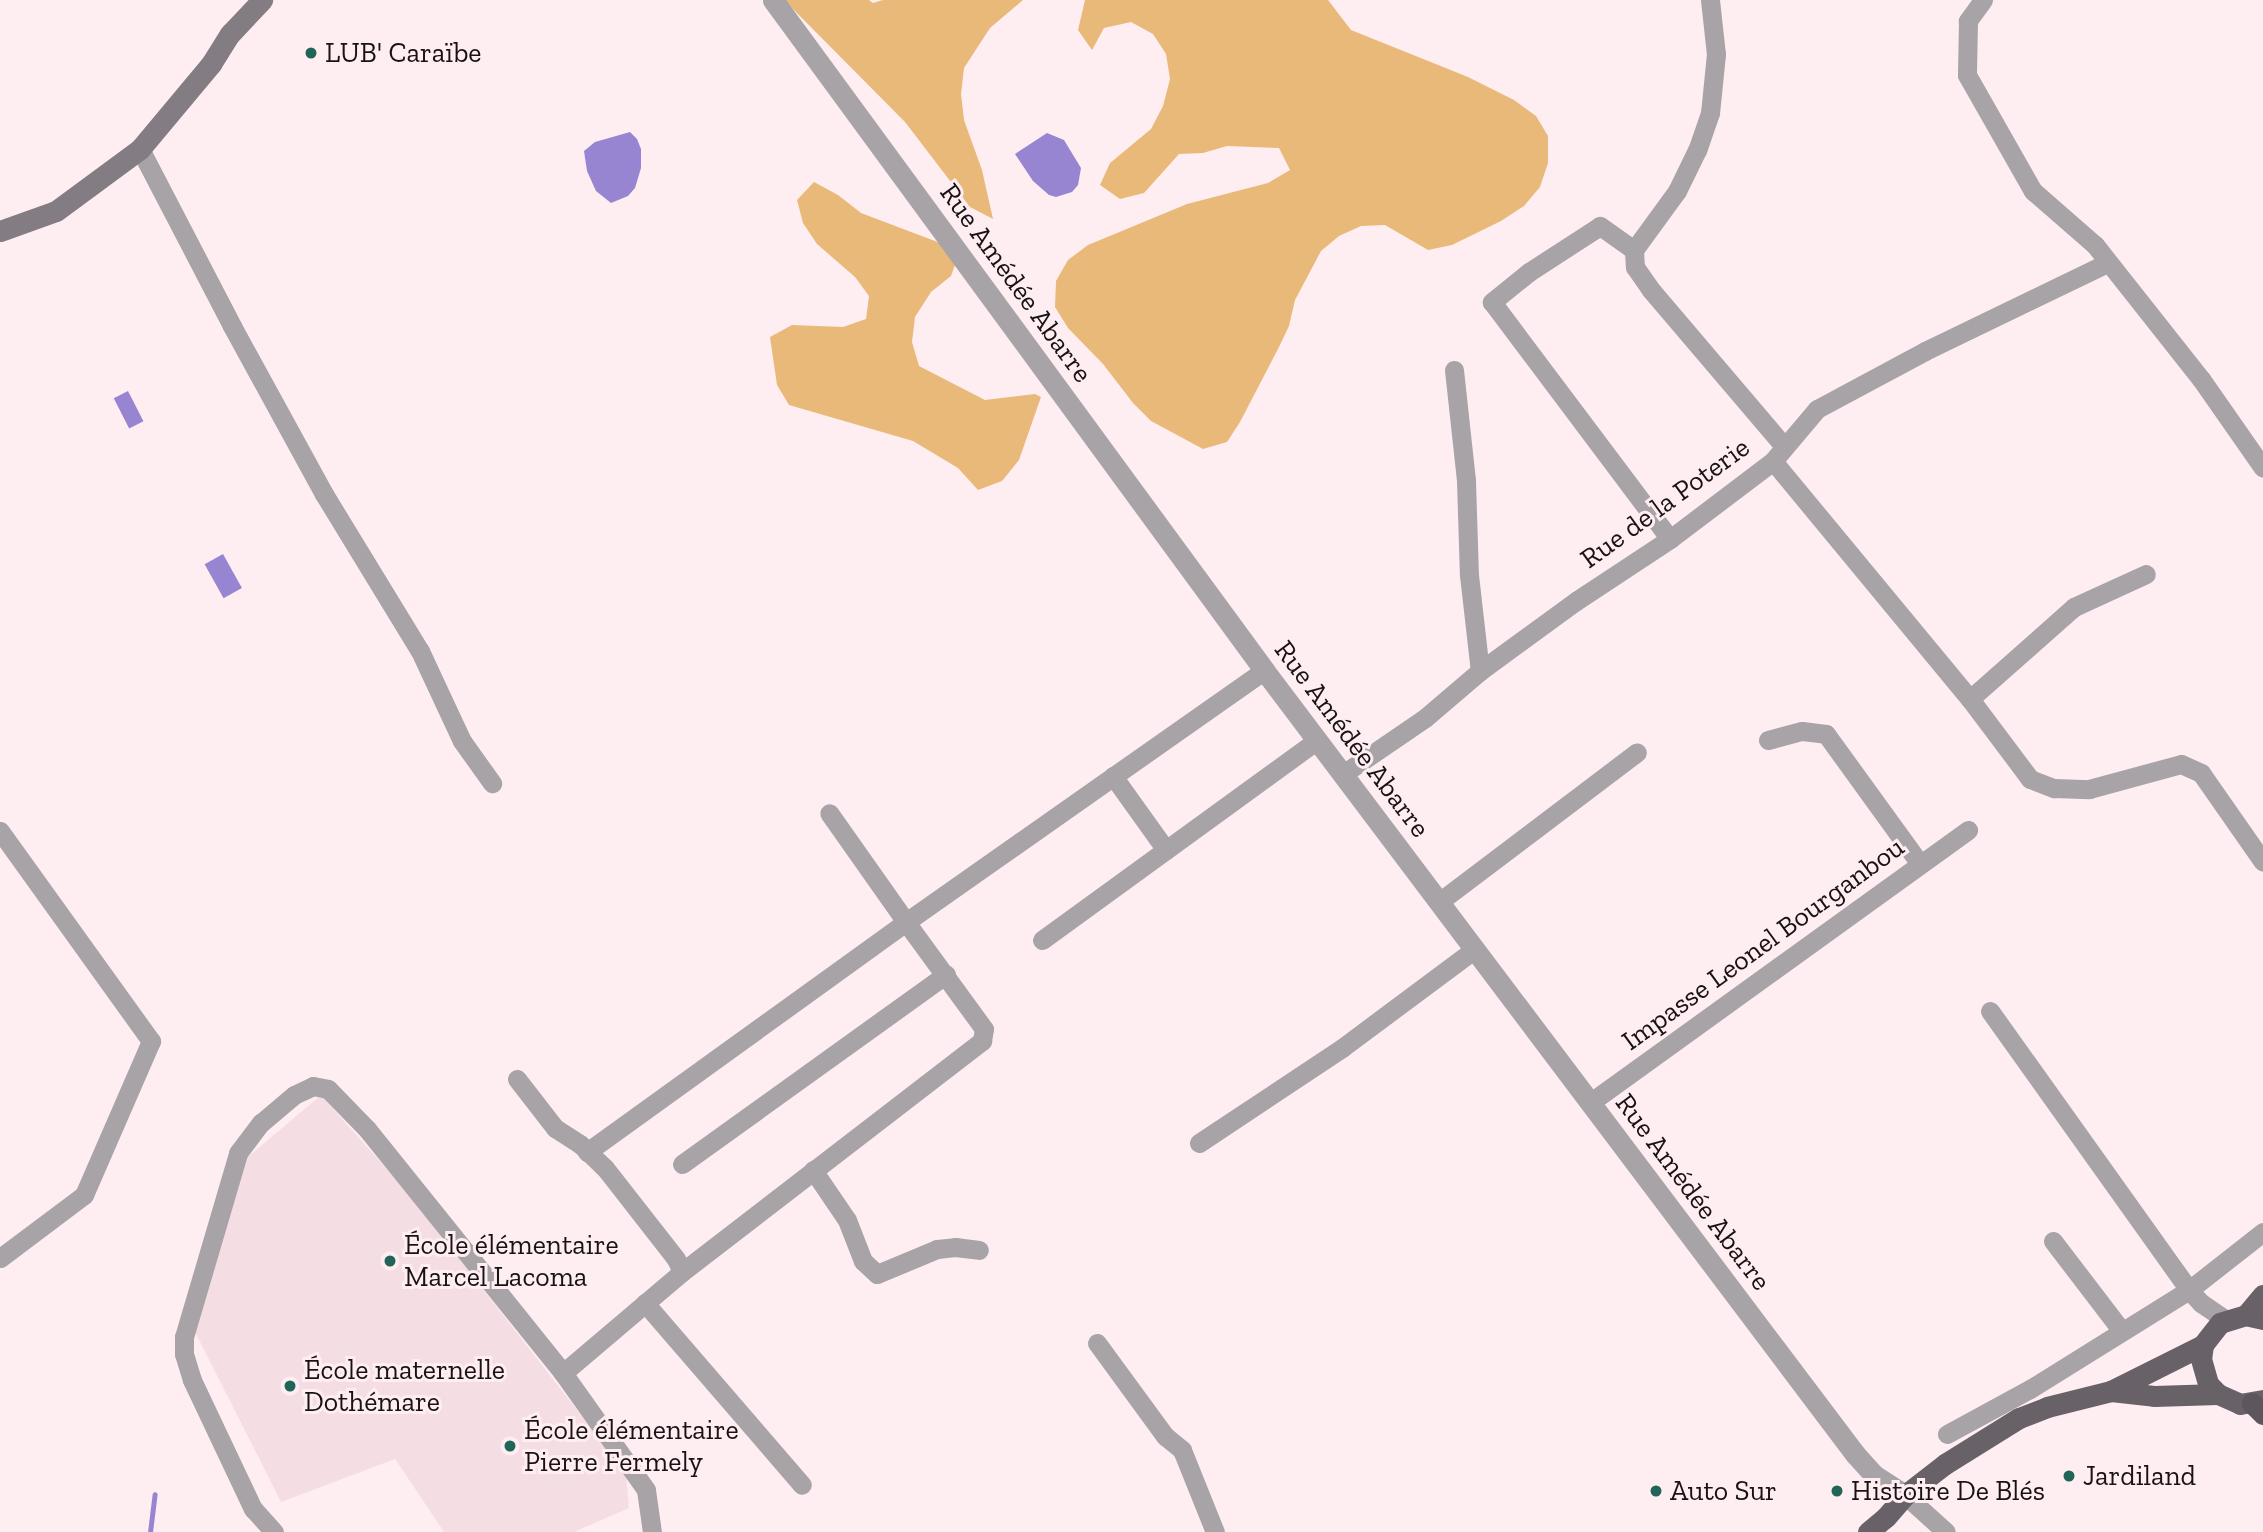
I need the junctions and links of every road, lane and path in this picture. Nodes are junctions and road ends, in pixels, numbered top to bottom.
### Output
1 (262, 0) edge
2 (773, 0) edge
3 (1710, 0) edge
4 (1983, 0) edge
5 (140, 149) junction
6 (0, 231) edge
7 (1634, 250) junction
8 (2107, 263) junction
9 (1454, 370) dead end
10 (1778, 453) junction
11 (2263, 468) edge
12 (1670, 538) junction
13 (2146, 574) dead end
14 (1264, 670) junction
15 (1480, 671) junction
16 (1970, 699) junction
17 (1317, 740) junction
18 (1768, 740) dead end
19 (1637, 752) dead end
20 (1343, 774) junction
21 (1113, 776) junction
22 (492, 783) dead end
23 (830, 813) dead end
24 (1968, 830) dead end
25 (0, 831) edge
26 (1166, 850) junction
27 (2263, 862) edge
28 (1920, 864) junction
29 (1439, 902) junction
30 (906, 922) junction
31 (1042, 940) dead end
32 (1475, 949) junction
33 (946, 974) junction
34 (1990, 1011) dead end
35 (517, 1079) dead end
36 (1591, 1102) junction
37 (1199, 1143) dead end
38 (587, 1152) junction
39 (682, 1164) dead end
40 (813, 1170) junction
41 (2263, 1232) edge
42 (2053, 1241) dead end
43 (979, 1250) dead end
44 (0, 1258) edge
45 (682, 1272) junction
46 (2263, 1294) edge
47 (2195, 1296) junction
48 (645, 1303) junction
49 (2229, 1326) edge
50 (2121, 1330) junction
51 (1097, 1343) dead end
52 (563, 1373) junction
53 (2111, 1391) junction
54 (2218, 1394) junction
55 (2259, 1406) edge
56 (1947, 1434) dead end
57 (802, 1485) dead end
58 (1905, 1495) junction
59 (274, 1532) edge
60 (652, 1532) edge
61 (1215, 1532) edge
62 (1868, 1532) edge
63 (1946, 1532) edge

1 - 5 main road
2 - 14 street, Rue Amédée Abarre
3 - 7 street
4 - 8 street
5 - 6 main road
5 - 22 street
7 - 10 street
7 - 12 street
8 - 10 street, Rue de la Poterie
8 - 11 street
9 - 15 street
10 - 12 street, Rue de la Poterie
10 - 16 street
12 - 15 street, Rue de la Poterie
13 - 16 street
14 - 17 street, Rue Amédée Abarre
14 - 21 street
15 - 20 street, Rue de la Poterie
16 - 27 street
17 - 20 street, Rue Amédée Abarre
17 - 26 street
18 - 28 street
19 - 29 street
20 - 29 street, Rue Amédée Abarre
21 - 26 street
21 - 30 street
23 - 30 street
24 - 28 street, Impasse Leonel Bourganbou
25 - 44 street
26 - 31 street
28 - 36 street, Impasse Leonel Bourganbou
29 - 32 street, Rue Amédée Abarre
30 - 33 street
30 - 38 street
32 - 36 street, Rue Amédée Abarre
32 - 37 street
33 - 39 street
33 - 40 street
34 - 47 street
35 - 38 street
36 - 58 street, Rue Amédée Abarre
38 - 45 street
40 - 43 street
40 - 45 street
41 - 47 street
42 - 50 street
45 - 48 street
46 - 49 main road
47 - 49 street
47 - 50 street
48 - 52 street
48 - 57 street
49 - 53 main road
49 - 54 main road
50 - 56 street
51 - 61 street
52 - 59 street
52 - 60 street
53 - 54 main road
53 - 58 main road
54 - 55 main road
58 - 62 main road
58 - 63 street

